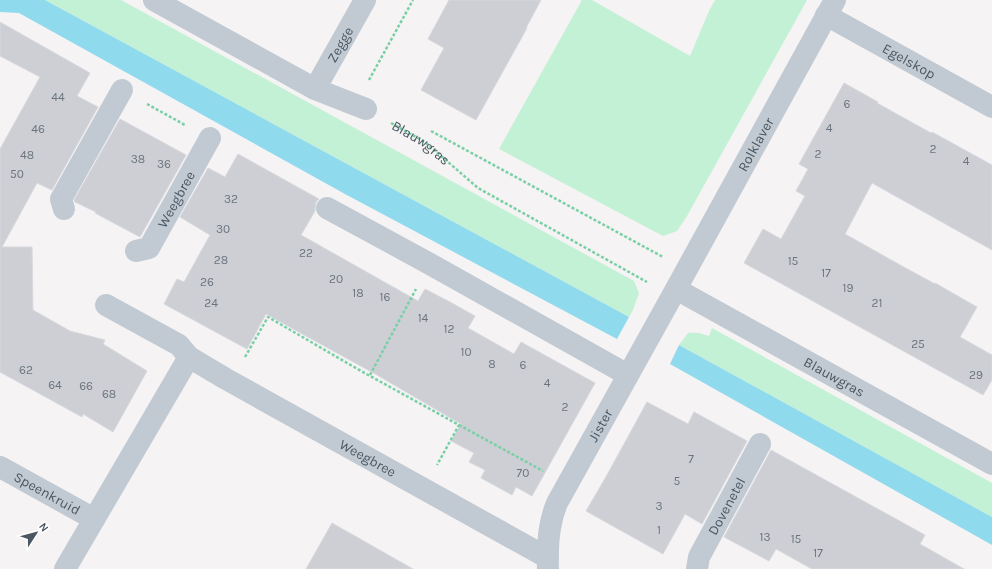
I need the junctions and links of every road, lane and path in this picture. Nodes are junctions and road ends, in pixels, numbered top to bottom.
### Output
1 (154, 0) edge
2 (365, 0) edge
3 (413, 0) edge
4 (830, 7) edge
5 (366, 85) dead end
6 (315, 89) junction
7 (122, 90) joint
8 (992, 107) edge
9 (366, 109) joint
10 (431, 131) dead end
11 (210, 138) joint
12 (326, 208) dead end
13 (64, 210) dead end
14 (136, 251) dead end
15 (664, 258) dead end
16 (430, 264) junction
17 (650, 283) dead end
18 (676, 289) junction
19 (106, 304) dead end
20 (189, 357) junction
21 (242, 362) dead end
22 (370, 375) junction
23 (628, 376) junction
24 (459, 425) junction
25 (760, 444) dead end
26 (992, 464) edge
27 (437, 466) dead end
28 (0, 467) edge
29 (549, 474) dead end
30 (94, 519) junction
31 (548, 563) edge
32 (65, 569) edge
33 (697, 569) edge

1 - 6 street
2 - 6 street, Zegge
3 - 5 path
4 - 8 street, Egelskop
4 - 18 street, Rolklaver
6 - 9 street
7 - 11 path
7 - 13 street
9 - 17 path, Blauwgras
10 - 15 path
11 - 14 street, Weegbree
12 - 16 street
16 - 22 path
16 - 23 street
18 - 23 street, Jister
18 - 26 street, Blauwgras
19 - 20 street, Weegbree
20 - 30 street
20 - 31 street, Weegbree
21 - 22 path
22 - 24 path
23 - 31 street, Jister
24 - 27 path
24 - 29 path
25 - 33 street, Dovenetel
28 - 30 street, Speenkruid
30 - 32 street

